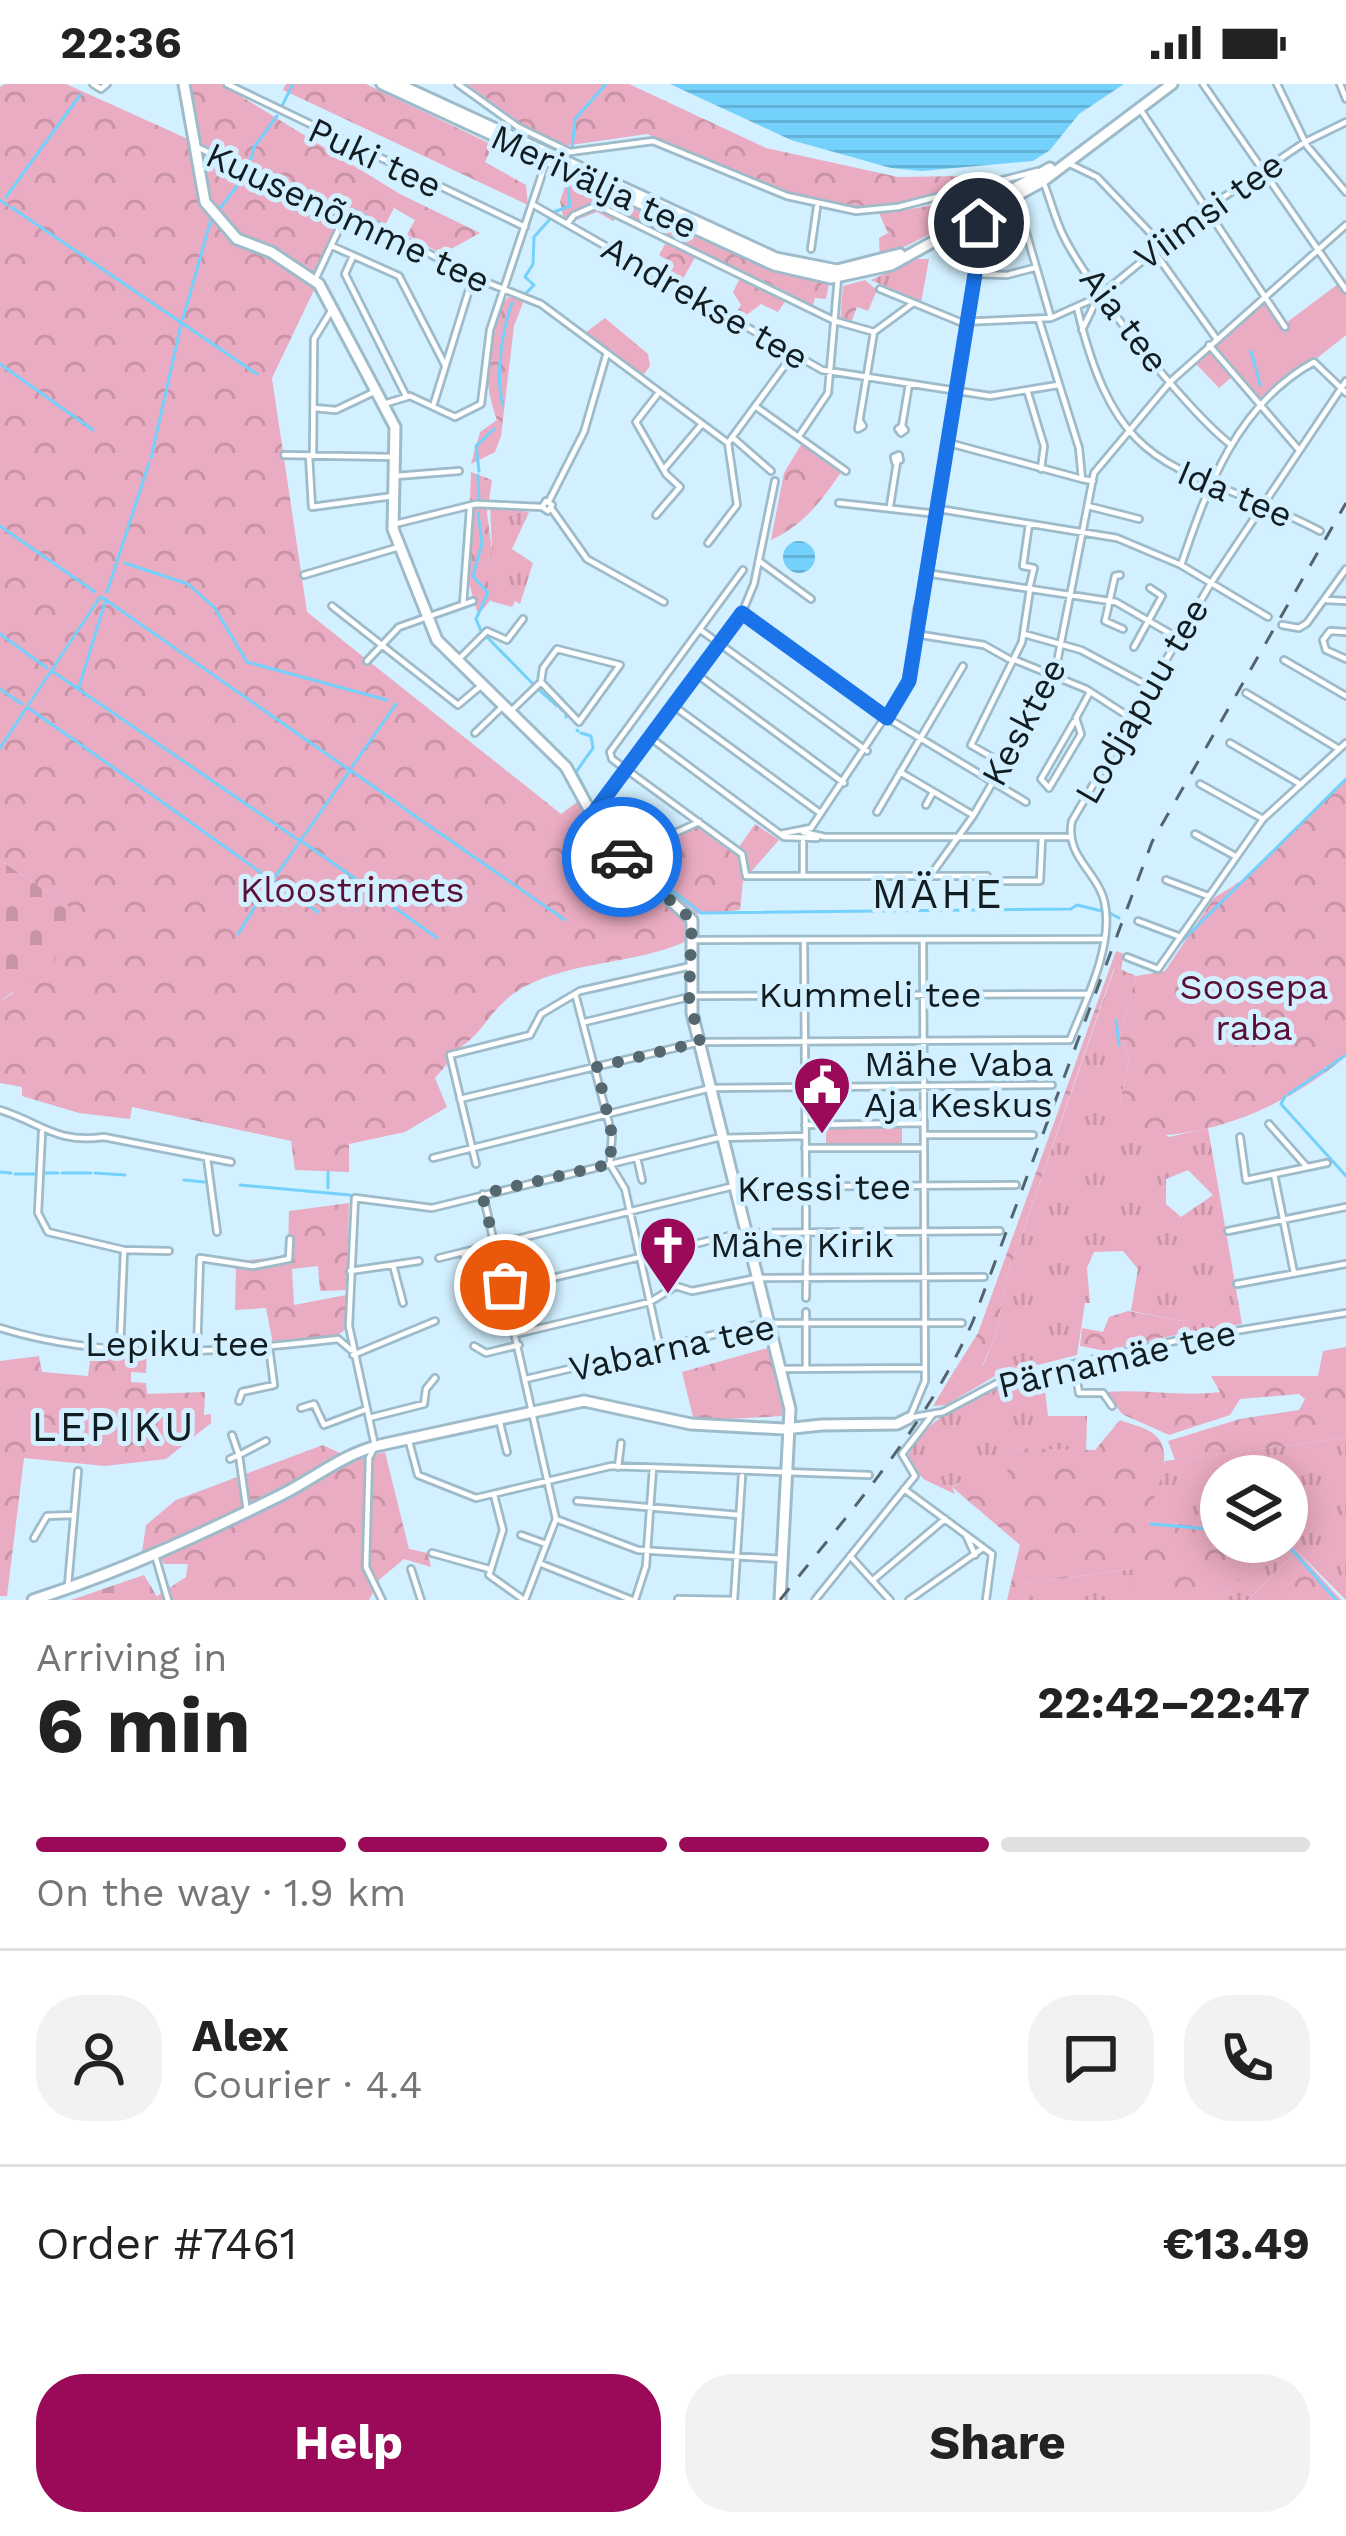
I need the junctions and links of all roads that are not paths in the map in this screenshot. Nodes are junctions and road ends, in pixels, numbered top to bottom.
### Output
1 (93, 84) edge
2 (184, 84) edge
3 (227, 84) edge
4 (382, 84) edge
5 (398, 84) edge
6 (458, 84) edge
7 (1169, 84) edge
8 (1203, 84) edge
9 (1277, 84) edge
10 (1340, 84) edge
11 (104, 86) edge
12 (1346, 99) edge
13 (1139, 107) junction
14 (508, 121) junction
15 (1346, 122) edge
16 (518, 127) junction
17 (502, 136) junction
18 (1305, 142) junction
19 (192, 145) junction
20 (548, 157) junction
21 (1067, 160) junction
22 (1260, 171) junction
23 (1042, 181) junction
24 (977, 190) junction
25 (1017, 190) junction
26 (1346, 192) edge
27 (532, 204) junction
28 (818, 205) junction
29 (1206, 209) junction
30 (978, 213) junction
31 (345, 216) junction
32 (567, 224) junction
33 (1346, 225) edge
34 (962, 226) junction
35 (525, 227) junction
36 (979, 230) junction
37 (1160, 243) junction
38 (332, 246) junction
39 (811, 249) dead end
40 (1152, 249) junction
41 (1317, 251) junction
42 (353, 256) junction
43 (1036, 268) junction
44 (838, 274) junction
45 (975, 274) junction
46 (473, 277) junction
47 (315, 280) junction
48 (880, 290) dead end
49 (1346, 290) edge
50 (504, 292) junction
51 (1100, 295) junction
52 (1266, 299) junction
53 (914, 303) junction
54 (1077, 307) junction
55 (334, 310) junction
56 (1052, 318) junction
57 (1039, 320) junction
58 (835, 321) junction
59 (968, 323) junction
60 (1286, 327) dead end
61 (1082, 330) junction
62 (874, 332) junction
63 (1216, 338) junction
64 (1209, 345) junction
65 (794, 353) junction
66 (607, 356) junction
67 (446, 365) junction
68 (831, 371) junction
69 (868, 377) junction
70 (1346, 381) edge
71 (1171, 382) junction
72 (909, 383) junction
73 (1058, 385) junction
74 (376, 391) junction
75 (1343, 391) edge
76 (957, 392) junction
77 (1028, 393) junction
78 (657, 394) junction
79 (406, 396) junction
80 (433, 404) junction
81 (384, 405) junction
82 (755, 406) junction
83 (1259, 406) junction
84 (314, 408) junction
85 (860, 421) dead end
86 (702, 424) junction
87 (902, 426) dead end
88 (1128, 430) junction
89 (799, 436) junction
90 (730, 440) junction
91 (949, 442) junction
92 (1230, 444) junction
93 (1299, 450) junction
94 (284, 455) dead end
95 (311, 456) junction
96 (398, 457) junction
97 (897, 462) dead end
98 (1041, 469) junction
99 (664, 470) junction
100 (459, 471) dead end
101 (771, 471) dead end
102 (846, 471) dead end
103 (1094, 472) junction
104 (1083, 475) junction
105 (396, 476) junction
106 (775, 481) dead end
107 (1093, 481) junction
108 (1209, 485) junction
109 (393, 496) junction
110 (838, 503) dead end
111 (1262, 505) junction
112 (470, 506) junction
113 (547, 506) junction
114 (890, 506) junction
115 (1088, 506) junction
116 (939, 512) junction
117 (656, 515) dead end
118 (1139, 519) dead end
119 (392, 524) junction
120 (1029, 524) junction
121 (1320, 531) dead end
122 (1082, 532) junction
123 (708, 543) dead end
124 (399, 547) junction
125 (759, 561) junction
126 (1181, 565) junction
127 (1346, 569) edge
128 (743, 570) dead end
129 (929, 574) junction
130 (304, 575) dead end
131 (1120, 575) dead end
132 (1210, 583) junction
133 (1150, 588) dead end
134 (1030, 589) junction
135 (1073, 596) junction
136 (811, 599) dead end
137 (1326, 600) junction
138 (472, 601) dead end
139 (1109, 601) junction
140 (1346, 601) edge
141 (664, 602) dead end
142 (463, 604) junction
143 (332, 606) dead end
144 (742, 613) junction
145 (428, 616) junction
146 (1268, 617) dead end
147 (523, 619) dead end
148 (1150, 621) junction
149 (1282, 625) dead end
150 (700, 629) junction
151 (1123, 629) dead end
152 (1346, 632) edge
153 (915, 634) junction
154 (1024, 634) junction
155 (1178, 638) junction
156 (380, 644) junction
157 (720, 644) junction
158 (1064, 644) junction
159 (1134, 647) dead end
160 (1012, 659) junction
161 (1346, 659) edge
162 (1284, 660) dead end
163 (368, 661) dead end
164 (456, 663) junction
165 (963, 666) dead end
166 (697, 675) junction
167 (1054, 676) junction
168 (541, 682) junction
169 (483, 684) junction
170 (1150, 687) junction
171 (1090, 692) junction
172 (1246, 693) dead end
173 (1346, 696) edge
174 (508, 707) junction
175 (675, 707) junction
176 (887, 718) junction
177 (1076, 718) junction
178 (1131, 718) junction
179 (475, 733) dead end
180 (652, 739) junction
181 (920, 739) junction
182 (1230, 743) dead end
183 (1346, 743) edge
184 (1339, 749) junction
185 (867, 751) junction
186 (1004, 765) junction
187 (628, 770) junction
188 (900, 772) junction
189 (993, 782) junction
190 (844, 783) junction
191 (1200, 784) dead end
192 (1300, 784) junction
193 (933, 792) junction
194 (605, 799) joint
195 (1026, 802) dead end
196 (926, 805) dead end
197 (588, 809) junction
198 (877, 812) dead end
199 (821, 814) junction
200 (973, 816) junction
201 (1263, 819) junction
202 (699, 823) junction
203 (635, 825) dead end
204 (1195, 834) dead end
205 (806, 835) junction
206 (957, 837) junction
207 (1042, 837) junction
208 (1070, 837) junction
209 (1235, 856) junction
210 (803, 876) junction
211 (930, 876) junction
212 (987, 876) dead end
213 (1166, 880) dead end
214 (1004, 881) dead end
215 (1208, 896) junction
216 (1138, 920) dead end
217 (1180, 937) junction
218 (1102, 939) junction
219 (692, 940) junction
220 (804, 940) junction
221 (923, 940) junction
222 (1127, 957) dead end
223 (691, 966) junction
224 (1086, 994) junction
225 (805, 995) junction
226 (924, 995) junction
227 (576, 997) junction
228 (689, 997) junction
229 (585, 1022) junction
230 (924, 1040) junction
231 (805, 1041) junction
232 (700, 1042) junction
233 (597, 1067) junction
234 (1052, 1085) dead end
235 (924, 1086) junction
236 (805, 1087) junction
237 (711, 1088) junction
238 (460, 1099) junction
239 (0, 1110) edge
240 (607, 1113) junction
241 (924, 1123) junction
242 (1269, 1124) dead end
243 (805, 1125) junction
244 (42, 1132) junction
245 (925, 1135) junction
246 (1033, 1135) dead end
247 (805, 1136) junction
248 (723, 1137) junction
249 (1240, 1137) dead end
250 (471, 1145) junction
251 (806, 1148) junction
252 (924, 1148) junction
253 (207, 1158) junction
254 (433, 1158) dead end
255 (637, 1158) junction
256 (231, 1162) dead end
257 (1328, 1163) dead end
258 (476, 1164) dead end
259 (610, 1164) junction
260 (1307, 1167) junction
261 (1274, 1174) junction
262 (642, 1180) dead end
263 (735, 1186) junction
264 (925, 1186) junction
265 (1016, 1186) dead end
266 (806, 1187) junction
267 (482, 1194) junction
268 (806, 1207) dead end
269 (1346, 1207) edge
270 (631, 1211) junction
271 (1283, 1220) junction
272 (925, 1231) junction
273 (1228, 1231) dead end
274 (217, 1232) dead end
275 (746, 1232) junction
276 (1000, 1232) dead end
277 (807, 1233) junction
278 (290, 1239) dead end
279 (494, 1244) junction
280 (124, 1250) junction
281 (169, 1251) dead end
282 (464, 1252) junction
283 (642, 1256) junction
284 (439, 1258) dead end
285 (419, 1261) dead end
286 (393, 1264) junction
287 (1346, 1264) edge
288 (350, 1271) junction
289 (1294, 1274) junction
290 (807, 1277) junction
291 (925, 1277) junction
292 (984, 1277) dead end
293 (470, 1278) dead end
294 (757, 1278) junction
295 (1237, 1284) dead end
296 (506, 1288) junction
297 (806, 1298) dead end
298 (650, 1301) junction
299 (404, 1303) dead end
300 (806, 1312) dead end
301 (1346, 1313) edge
302 (435, 1322) dead end
303 (768, 1323) junction
304 (806, 1323) junction
305 (925, 1323) junction
306 (962, 1323) dead end
307 (349, 1326) junction
308 (0, 1328) edge
309 (516, 1334) junction
310 (338, 1339) junction
311 (519, 1345) junction
312 (269, 1346) junction
313 (474, 1346) dead end
314 (120, 1348) junction
315 (660, 1348) junction
316 (197, 1352) junction
317 (352, 1353) junction
318 (1074, 1364) junction
319 (806, 1368) junction
320 (926, 1368) junction
321 (779, 1370) junction
322 (435, 1378) dead end
323 (526, 1379) junction
324 (239, 1401) dead end
325 (1112, 1406) dead end
326 (301, 1408) dead end
327 (367, 1409) junction
328 (533, 1412) junction
329 (933, 1414) junction
330 (369, 1418) junction
331 (909, 1418) junction
332 (499, 1419) junction
333 (787, 1426) junction
334 (232, 1435) dead end
335 (408, 1438) junction
336 (266, 1441) dead end
337 (621, 1443) dead end
338 (369, 1450) junction
339 (507, 1452) dead end
340 (239, 1455) junction
341 (230, 1459) dead end
342 (618, 1466) junction
343 (653, 1468) junction
344 (78, 1472) dead end
345 (742, 1474) junction
346 (869, 1475) dead end
347 (788, 1476) junction
348 (548, 1482) junction
349 (904, 1489) junction
350 (494, 1495) junction
351 (577, 1502) dead end
352 (650, 1508) junction
353 (247, 1512) junction
354 (74, 1515) junction
355 (740, 1515) junction
356 (556, 1519) junction
357 (945, 1519) junction
358 (520, 1534) dead end
359 (966, 1534) junction
360 (34, 1538) dead end
361 (545, 1544) junction
362 (984, 1547) junction
363 (647, 1551) junction
364 (432, 1553) dead end
365 (154, 1555) junction
366 (975, 1555) junction
367 (736, 1556) junction
368 (850, 1556) junction
369 (783, 1559) junction
370 (539, 1564) junction
371 (489, 1568) junction
372 (411, 1569) dead end
373 (873, 1580) junction
374 (68, 1589) junction
375 (886, 1592) junction
376 (678, 1599) edge
377 (33, 1600) edge
378 (168, 1600) edge
379 (382, 1600) edge
380 (421, 1600) edge
381 (525, 1600) edge
382 (634, 1600) edge
383 (734, 1600) edge
384 (780, 1600) edge
385 (815, 1600) edge
386 (878, 1600) edge
387 (890, 1600) edge
388 (909, 1600) edge
389 (986, 1600) edge

1 - 11 street
2 - 19 main road
3 - 35 street, Puki tee
4 - 17 main road, Merivälja tee
5 - 17 main road, Merivälja tee
6 - 14 street
7 - 13 main road
8 - 22 street
9 - 18 street
10 - 12 street
13 - 21 main road
13 - 29 street
14 - 16 street
14 - 17 street
15 - 18 street, Viimsi tee
16 - 17 street
16 - 28 street
17 - 20 main road, Merivälja tee
18 - 22 street, Viimsi tee
18 - 26 street
19 - 31 street, Kuusenõmme tee
19 - 47 main road
20 - 27 street
20 - 44 main road, Merivälja tee
21 - 23 main road, Merivälja tee
21 - 25 main road, Merivälja tee
21 - 37 street
22 - 29 street, Viimsi tee
22 - 41 street
23 - 25 main road, Merivälja tee
23 - 51 street, Aia tee
24 - 25 street
24 - 28 street
24 - 30 street
25 - 30 main road, Merivälja tee
25 - 43 street
27 - 32 street, Andrekse tee
27 - 35 street
28 - 39 street
29 - 37 street, Viimsi tee
29 - 52 street
30 - 34 main road, Merivälja tee
30 - 36 street
30 - 44 main road, Merivälja tee
31 - 38 street
31 - 46 street, Kuusenõmme tee
32 - 58 street
32 - 65 street, Andrekse tee
33 - 41 street
34 - 36 main road
34 - 44 main road, Merivälja tee
35 - 50 street
36 - 45 street
37 - 40 street, Viimsi tee
38 - 42 street
38 - 47 street
40 - 51 street, Viimsi tee
40 - 63 street
41 - 49 street
41 - 52 street
42 - 67 street
42 - 79 street
43 - 45 street
43 - 56 street
44 - 58 street
45 - 59 street
46 - 50 street, Kuusenõmme tee
46 - 67 street
47 - 55 main road
48 - 53 street
50 - 66 street, Kuusenõmme tee
50 - 80 street
51 - 54 street, Viimsi tee
51 - 61 street
51 - 71 street, Aia tee
52 - 60 street
52 - 63 street
53 - 59 street
53 - 62 street
54 - 56 street, Viimsi tee
54 - 61 street, Ida tee
55 - 74 main road
55 - 84 street
56 - 57 street, Viimsi tee
57 - 59 street, Viimsi tee
57 - 73 street
58 - 62 street
58 - 68 street
59 - 76 street
61 - 88 street, Ida tee
62 - 69 street
63 - 64 street
64 - 71 street
64 - 83 street
65 - 68 street, Andrekse tee
65 - 82 street
66 - 78 street, Kuusenõmme tee
66 - 113 street
67 - 80 street
68 - 69 street, Andrekse tee
68 - 89 street
69 - 72 street, Andrekse tee
69 - 85 street
70 - 75 street, Lodjapuu tee
71 - 88 street
71 - 92 street, Aia tee
72 - 76 street, Andrekse tee
72 - 87 street
73 - 77 street, Andrekse tee
73 - 104 street
74 - 81 main road
74 - 84 street
75 - 83 street
75 - 93 street, Lodjapuu tee
76 - 77 street, Andrekse tee
76 - 91 street
77 - 98 street
78 - 86 street, Kuusenõmme tee
78 - 99 street
79 - 80 street
79 - 81 street
81 - 96 main road
82 - 89 street
82 - 90 street
83 - 92 street
83 - 93 street
84 - 95 street
86 - 90 street, Kuusenõmme tee
86 - 99 street
88 - 103 street
88 - 108 street, Ida tee
89 - 102 street
90 - 101 street, Kuusenõmme tee
90 - 123 street
91 - 98 street
91 - 116 street
92 - 108 street
93 - 111 street, Lodjapuu tee
94 - 95 street
95 - 96 street
95 - 109 street
96 - 105 main road
97 - 114 street
98 - 104 street
99 - 117 street
100 - 105 street
103 - 104 street
103 - 107 street, Kesktee
104 - 107 street
105 - 109 main road
106 - 125 street
107 - 115 street, Kesktee
108 - 111 street, Ida tee
108 - 126 street
109 - 119 main road
110 - 114 street
111 - 121 street, Ida tee
111 - 132 street, Lodjapuu tee
112 - 113 street
112 - 119 street
112 - 142 street
113 - 141 street
114 - 116 street
115 - 118 street
115 - 122 street, Kesktee
116 - 120 street
116 - 129 street
119 - 124 main road
120 - 122 street
120 - 134 street
122 - 126 street
122 - 135 street, Kesktee
124 - 130 street
124 - 145 main road
125 - 136 street
125 - 144 street
126 - 132 street
127 - 137 street
128 - 150 street
129 - 134 street
129 - 153 street
131 - 139 street
132 - 146 street
132 - 155 street, Lodjapuu tee
133 - 148 street
134 - 135 street
134 - 154 street
135 - 139 street
135 - 158 street, Kesktee
137 - 140 street
137 - 149 street
138 - 142 street
139 - 148 street
139 - 151 street
142 - 145 street
143 - 156 street
144 - 157 street
144 - 176 street
145 - 156 street
145 - 164 main road
147 - 164 street
148 - 155 street
148 - 159 street
150 - 157 street
150 - 187 street
152 - 161 street
153 - 160 street
153 - 176 street
154 - 158 street
154 - 160 street
155 - 170 street, Lodjapuu tee
156 - 163 street
156 - 169 street
157 - 166 street
157 - 185 street
158 - 167 street, Kesktee
158 - 170 street
160 - 167 street
160 - 186 street
162 - 173 street
164 - 169 main road
165 - 181 street
166 - 175 street
166 - 190 street
167 - 171 street
167 - 186 street, Kesktee
168 - 168 street
168 - 174 street
169 - 174 main road
170 - 178 street, Lodjapuu tee
171 - 177 street
171 - 178 street
172 - 184 street
174 - 179 street
174 - 197 main road
175 - 180 street
175 - 199 street
176 - 181 street
176 - 185 street
177 - 177 street
178 - 208 street, Lodjapuu tee
180 - 187 street
180 - 205 street
181 - 188 street
181 - 189 street
182 - 192 street
183 - 184 street
184 - 192 street
185 - 190 street
186 - 189 street, Kesktee
187 - 194 street
187 - 202 street
188 - 193 street
188 - 198 street
189 - 195 street
189 - 200 street, Kesktee
190 - 199 street
191 - 201 street
192 - 201 street
193 - 196 street
193 - 200 street
194 - 197 main road
197 - 219 main road
199 - 205 street
200 - 206 street, Kesktee
201 - 209 street
202 - 203 street
202 - 210 street
204 - 209 street
205 - 206 street
205 - 210 street
206 - 207 street
206 - 211 street, Kesktee
207 - 208 street
207 - 214 street
208 - 218 street, Lodjapuu tee
209 - 215 street
210 - 211 street
211 - 212 street
213 - 215 street
215 - 217 street
216 - 217 street
217 - 222 street
218 - 221 street
218 - 224 street, Lodjapuu tee
219 - 220 street
219 - 223 main road
220 - 221 street
220 - 225 street
221 - 226 street
223 - 227 street
223 - 228 main road
224 - 226 street, Kummeli tee
224 - 230 street, Lodjapuu tee
225 - 226 street, Kummeli tee
225 - 228 street, Kummeli tee
225 - 231 street
226 - 230 street
227 - 229 street
227 - 238 street
228 - 229 street, Kummeli tee
228 - 232 main road
229 - 233 street
230 - 231 street
230 - 235 street
231 - 232 street
231 - 236 street
232 - 233 street
232 - 237 main road
233 - 238 street
233 - 240 street
234 - 235 street
235 - 236 street
235 - 241 street
236 - 237 street
236 - 243 street
237 - 240 street
237 - 248 main road
238 - 250 street
239 - 244 street
240 - 250 street
240 - 259 street
241 - 243 street
241 - 245 street
242 - 260 street
243 - 247 street
244 - 253 street
244 - 280 street
245 - 246 street
245 - 252 street
247 - 248 street
247 - 251 street
248 - 255 street
248 - 263 main road
249 - 261 street
250 - 254 street
250 - 258 street
251 - 252 street
251 - 266 street
252 - 264 street
253 - 256 street
253 - 274 street
255 - 259 street
255 - 262 street
257 - 260 street
259 - 267 street
259 - 270 street
260 - 261 street
261 - 271 street
263 - 266 street, Kressi tee
263 - 270 street, Kressi tee
263 - 275 main road
264 - 265 street, Kressi tee
264 - 266 street, Kressi tee
264 - 272 street
267 - 279 street
267 - 288 street
268 - 277 street
269 - 271 street
270 - 279 street, Kressi tee
270 - 283 street
271 - 273 street
271 - 289 street
272 - 276 street
272 - 277 street
272 - 291 street
275 - 277 street
275 - 283 street
275 - 294 main road
277 - 290 street
278 - 316 street
279 - 282 street, Kressi tee
279 - 296 street
280 - 281 street
280 - 314 street
282 - 284 street, Kressi tee
282 - 293 street
283 - 296 street
283 - 298 street
285 - 286 street
286 - 288 street
286 - 299 street
287 - 289 street
288 - 307 street
289 - 295 street
290 - 291 street
290 - 294 street
290 - 297 street
291 - 292 street
291 - 305 street
294 - 298 street
294 - 303 main road
296 - 309 street
298 - 309 street
298 - 315 street
300 - 304 street
301 - 318 street, Pärnamäe tee
302 - 317 street
303 - 304 street, Vabarna tee
303 - 315 street, Vabarna tee
303 - 321 main road
304 - 305 street, Vabarna tee
304 - 319 street
305 - 306 street, Vabarna tee
305 - 320 street
307 - 310 street
307 - 317 street
308 - 314 street, Lepiku tee
309 - 311 street
310 - 312 street, Lepiku tee
310 - 317 street
311 - 313 street
311 - 323 street
312 - 316 street, Lepiku tee
312 - 324 street
314 - 316 street, Lepiku tee
315 - 323 street, Vabarna tee
317 - 327 street
318 - 325 street
318 - 329 street, Pärnamäe tee
319 - 320 street
319 - 321 street
320 - 331 street
321 - 333 main road
322 - 330 street
323 - 328 street
326 - 327 street
327 - 330 street
328 - 332 main road, Pärnamäe tee
328 - 333 main road, Pärnamäe tee
328 - 348 street
329 - 331 street, Pärnamäe tee
329 - 349 street
330 - 338 street
331 - 333 main road, Pärnamäe tee
332 - 335 main road, Pärnamäe tee
332 - 339 street
333 - 347 main road
334 - 340 street
335 - 338 main road, Pärnamäe tee
335 - 350 street
336 - 340 street
337 - 342 street
338 - 353 main road, Pärnamäe tee
338 - 379 street
340 - 341 street
340 - 353 street
342 - 343 street
342 - 348 street
343 - 345 street
343 - 352 street
344 - 354 street
345 - 347 street
345 - 355 street
346 - 347 street
347 - 369 main road
348 - 350 street
348 - 356 street
349 - 357 street
349 - 368 street
350 - 371 street
351 - 352 street
352 - 355 street
352 - 363 street
353 - 365 main road, Pärnamäe tee
354 - 360 street
354 - 374 street
355 - 367 street
356 - 361 street
356 - 363 street
357 - 359 street
357 - 373 street
358 - 361 street
359 - 362 street
359 - 366 street
361 - 370 street
362 - 366 street
362 - 389 street
363 - 367 street
363 - 382 street
364 - 371 street
365 - 374 main road, Pärnamäe tee
365 - 378 street
366 - 388 street
367 - 369 street
367 - 383 street
368 - 373 street
368 - 385 street
369 - 384 main road
370 - 381 street
370 - 382 street
371 - 381 street
372 - 380 street
373 - 375 street
374 - 377 main road, Pärnamäe tee
375 - 386 street
375 - 387 street
376 - 383 street

